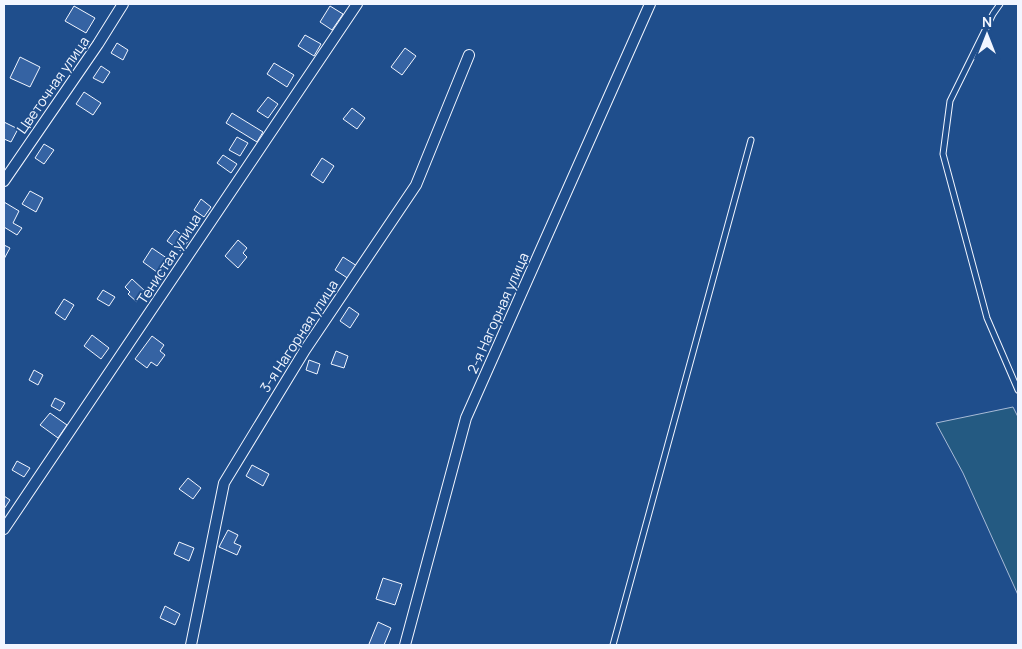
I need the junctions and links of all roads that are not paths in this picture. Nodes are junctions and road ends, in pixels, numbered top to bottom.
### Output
1 (123, 4) edge
2 (357, 4) edge
3 (650, 4) edge
4 (1000, 4) edge
5 (469, 55) dead end
6 (750, 140) dead end
7 (4, 182) edge
8 (1018, 390) edge
9 (4, 529) edge
10 (191, 645) edge
11 (405, 645) edge
12 (613, 645) edge

1 - 7 street, Цветочная улица
2 - 9 street, Тенистая улица
3 - 11 street, 2-я Нагорная улица
4 - 8 lane
5 - 10 street, 3-я Нагорная улица
6 - 12 lane

